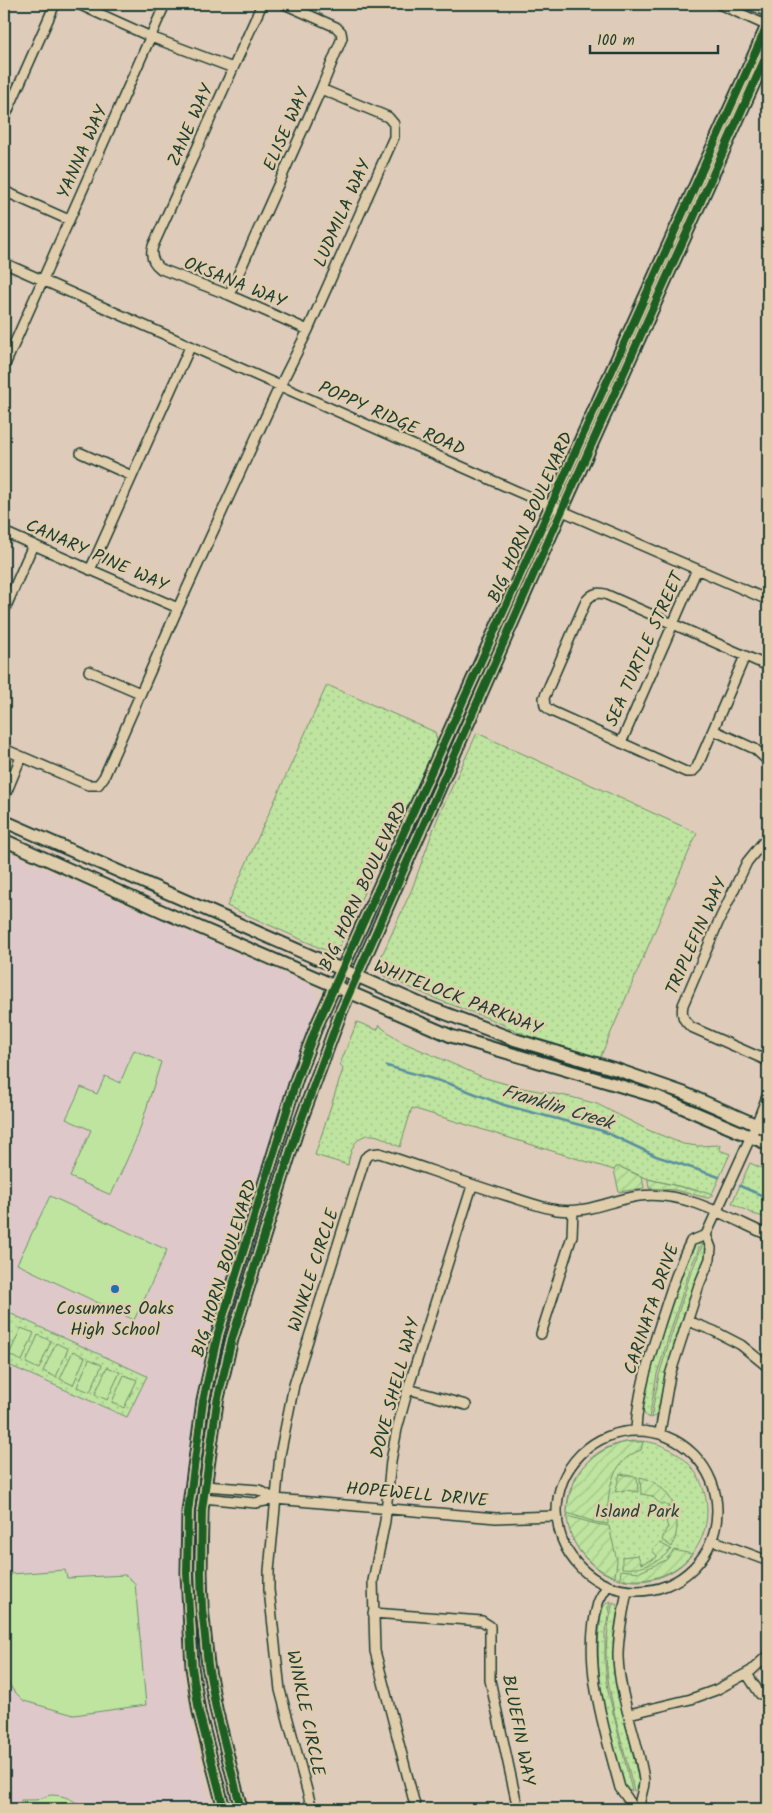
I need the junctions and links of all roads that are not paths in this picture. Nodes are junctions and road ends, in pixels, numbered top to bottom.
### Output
1 (55, 4) edge
2 (78, 4) edge
3 (165, 4) edge
4 (262, 4) edge
5 (284, 4) edge
6 (719, 4) edge
7 (749, 4) edge
8 (768, 12) edge
9 (768, 25) edge
10 (151, 37) junction
11 (768, 52) edge
12 (233, 68) junction
13 (321, 90) junction
14 (4, 119) edge
15 (4, 191) edge
16 (69, 220) junction
17 (153, 260) joint
18 (4, 263) edge
19 (42, 280) junction
20 (229, 295) junction
21 (308, 330) junction
22 (190, 347) junction
23 (4, 367) edge
24 (279, 386) junction
25 (81, 453) dead end
26 (132, 476) junction
27 (557, 508) junction
28 (4, 532) edge
29 (33, 544) junction
30 (697, 569) junction
31 (90, 570) junction
32 (768, 600) edge
33 (178, 608) junction
34 (4, 611) edge
35 (672, 624) junction
36 (745, 656) junction
37 (768, 666) edge
38 (89, 671) dead end
39 (140, 693) junction
40 (713, 730) junction
41 (621, 743) junction
42 (4, 749) edge
43 (21, 757) junction
44 (767, 760) dead end
45 (4, 798) edge
46 (4, 820) edge
47 (4, 830) edge
48 (768, 839) edge
49 (4, 840) edge
50 (101, 864) junction
51 (341, 969) junction
52 (357, 976) junction
53 (334, 986) junction
54 (350, 992) junction
55 (768, 1061) edge
56 (768, 1094) edge
57 (756, 1125) junction
58 (768, 1130) edge
59 (751, 1136) junction
60 (768, 1144) edge
61 (472, 1186) junction
62 (573, 1211) junction
63 (716, 1212) junction
64 (706, 1235) junction
65 (768, 1235) edge
66 (688, 1322) junction
67 (541, 1334) dead end
68 (768, 1367) edge
69 (408, 1389) junction
70 (466, 1405) dead end
71 (636, 1429) junction
72 (660, 1432) junction
73 (205, 1486) junction
74 (204, 1498) junction
75 (276, 1499) junction
76 (386, 1508) junction
77 (556, 1516) junction
78 (712, 1540) junction
79 (768, 1561) edge
80 (607, 1586) junction
81 (627, 1591) junction
82 (373, 1613) junction
83 (768, 1655) edge
84 (747, 1674) junction
85 (760, 1694) dead end
86 (629, 1714) junction
87 (224, 1809) edge
88 (241, 1809) edge
89 (312, 1809) edge
90 (416, 1809) edge
91 (518, 1809) edge
92 (633, 1809) edge
93 (640, 1809) edge

1 - 14 street
2 - 10 street
3 - 10 street, YANNA WAY
4 - 12 street, ZANE WAY
5 - 13 street, ELISE WAY
6 - 9 street
7 - 8 street
9 - 27 main road, BIG HORN BOULEVARD
10 - 12 street
10 - 16 street, YANNA WAY
11 - 27 main road, BIG HORN BOULEVARD
12 - 17 street, ZANE WAY
13 - 20 street, ELISE WAY
13 - 21 street, LUDMILA WAY
15 - 16 street
16 - 19 street, YANNA WAY
17 - 20 street, OKSANA WAY
18 - 19 street, POPPY RIDGE ROAD
19 - 22 street, POPPY RIDGE ROAD
19 - 23 street, YANNA WAY
20 - 21 street, OKSANA WAY
21 - 24 street, LUDMILA WAY
22 - 24 street, POPPY RIDGE ROAD
22 - 26 street
24 - 27 street, POPPY RIDGE ROAD
24 - 33 street, LUDMILA WAY
25 - 26 street
26 - 31 street
27 - 30 street, POPPY RIDGE ROAD
27 - 51 main road, BIG HORN BOULEVARD
27 - 52 main road, BIG HORN BOULEVARD
28 - 29 street, CANARY PINE WAY
29 - 31 street, CANARY PINE WAY
29 - 34 street
30 - 32 street, POPPY RIDGE ROAD
30 - 35 street, SEA TURTLE STREET
31 - 33 street, CANARY PINE WAY
33 - 39 street, LUDMILA WAY
35 - 36 street
35 - 41 street, SEA TURTLE STREET
35 - 41 street
36 - 37 street
36 - 40 street
38 - 39 street
39 - 43 street, LUDMILA WAY
40 - 41 street
40 - 44 street
42 - 43 street
43 - 45 street
46 - 50 main road, WHITELOCK PARKWAY
47 - 50 main road
48 - 55 street, TRIPLEFIN WAY
49 - 53 main road, WHITELOCK PARKWAY
50 - 51 main road, WHITELOCK PARKWAY
51 - 52 main road, WHITELOCK PARKWAY
51 - 53 main road, BIG HORN BOULEVARD
52 - 54 main road, BIG HORN BOULEVARD
52 - 57 main road, WHITELOCK PARKWAY
53 - 54 main road, WHITELOCK PARKWAY
53 - 87 main road, BIG HORN BOULEVARD
54 - 59 main road, WHITELOCK PARKWAY
54 - 73 main road, BIG HORN BOULEVARD
56 - 57 street
57 - 58 main road, WHITELOCK PARKWAY
57 - 59 street
59 - 60 main road, WHITELOCK PARKWAY
59 - 63 street
61 - 62 street, WINKLE CIRCLE
61 - 69 street, DOVE SHELL WAY
61 - 75 street, WINKLE CIRCLE
62 - 63 street, WINKLE CIRCLE
62 - 67 street
63 - 64 street
63 - 65 street, WINKLE CIRCLE
64 - 66 street, CARINATA DRIVE
64 - 71 street, CARINATA DRIVE
66 - 68 street
66 - 72 street, CARINATA DRIVE
69 - 70 street
69 - 76 street, DOVE SHELL WAY
71 - 72 street
71 - 77 street
72 - 78 street
73 - 74 main road, BIG HORN BOULEVARD
73 - 75 street, HOPEWELL DRIVE
74 - 75 street, HOPEWELL DRIVE
74 - 88 main road, BIG HORN BOULEVARD
75 - 76 street, HOPEWELL DRIVE
75 - 89 street, WINKLE CIRCLE
76 - 77 street, HOPEWELL DRIVE
76 - 82 street, DOVE SHELL WAY
77 - 80 street
78 - 79 street
78 - 81 street
80 - 81 street
80 - 92 street
81 - 86 street
82 - 90 street, DOVE SHELL WAY
82 - 91 street, BLUEFIN WAY
83 - 84 street
84 - 85 street
84 - 86 street
86 - 93 street

